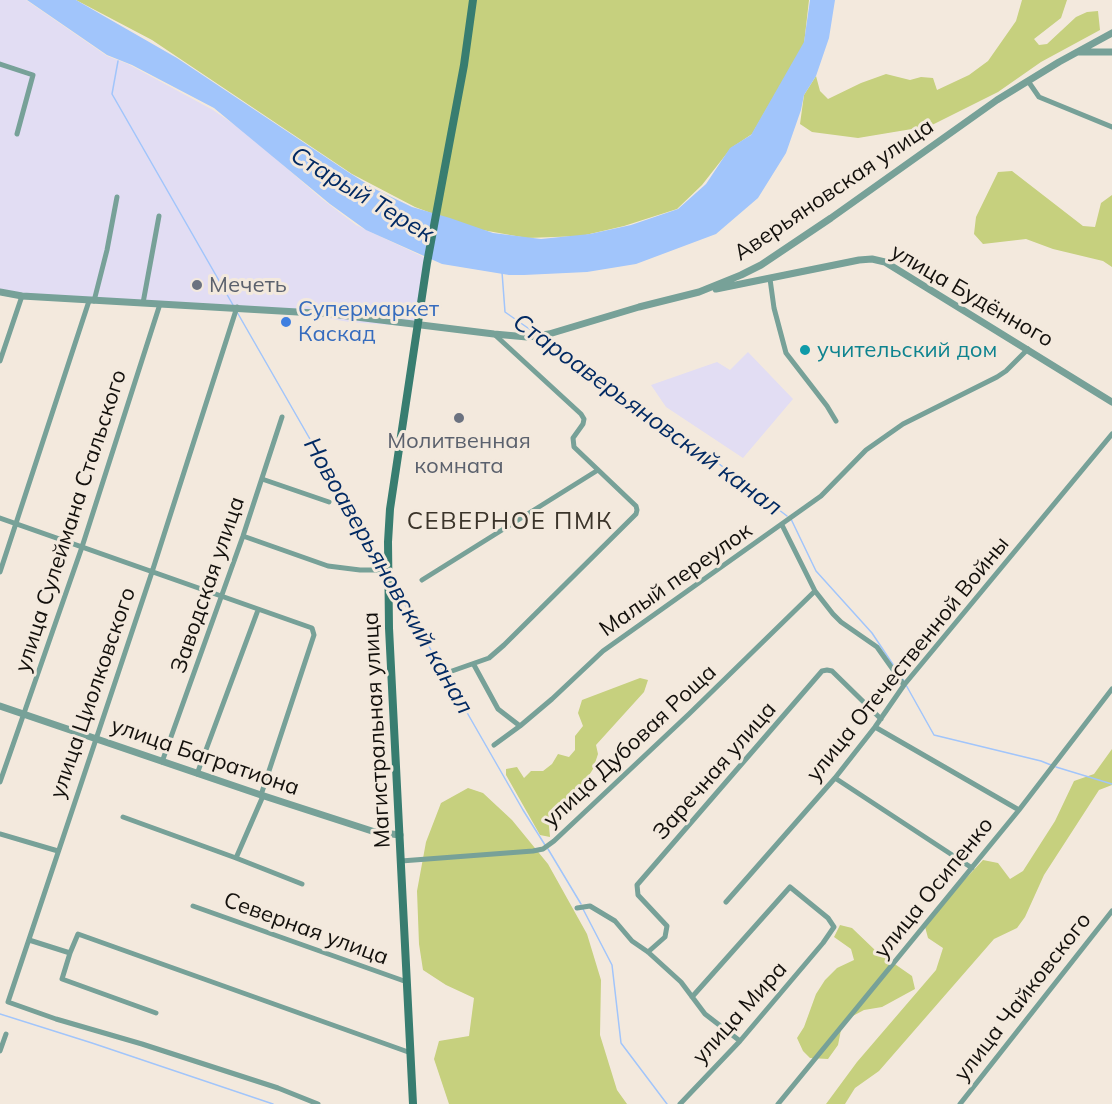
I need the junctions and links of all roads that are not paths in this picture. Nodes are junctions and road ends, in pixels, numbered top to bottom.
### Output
1 (474, 0) edge
2 (1112, 33) edge
3 (1077, 52) junction
4 (1112, 52) edge
5 (0, 65) edge
6 (1028, 81) junction
7 (1112, 127) edge
8 (17, 134) dead end
9 (117, 197) dead end
10 (159, 216) dead end
11 (770, 279) junction
12 (0, 292) edge
13 (699, 292) junction
14 (22, 296) junction
15 (91, 301) junction
16 (143, 303) junction
17 (160, 304) junction
18 (237, 307) junction
19 (418, 324) junction
20 (494, 334) junction
21 (1028, 349) junction
22 (0, 361) edge
23 (1112, 402) edge
24 (282, 417) dead end
25 (836, 421) dead end
26 (1112, 434) edge
27 (598, 470) junction
28 (262, 479) junction
29 (329, 502) dead end
30 (0, 518) edge
31 (16, 524) junction
32 (782, 525) junction
33 (243, 536) junction
34 (82, 547) junction
35 (387, 570) junction
36 (0, 572) edge
37 (152, 572) junction
38 (422, 580) dead end
39 (815, 591) junction
40 (222, 597) junction
41 (258, 609) junction
42 (474, 665) junction
43 (452, 671) dead end
44 (904, 685) junction
45 (1112, 689) edge
46 (0, 706) edge
47 (25, 714) junction
48 (881, 719) junction
49 (520, 726) junction
50 (875, 727) junction
51 (94, 738) junction
52 (494, 745) dead end
53 (162, 762) junction
54 (197, 774) junction
55 (835, 778) junction
56 (0, 782) edge
57 (262, 796) junction
58 (1019, 810) junction
59 (123, 817) dead end
60 (0, 834) edge
61 (400, 835) junction
62 (58, 851) junction
63 (236, 858) junction
64 (401, 861) junction
65 (972, 868) junction
66 (302, 884) dead end
67 (726, 902) dead end
68 (194, 906) dead end
69 (577, 908) dead end
70 (1112, 911) edge
71 (29, 940) junction
72 (648, 952) junction
73 (70, 953) junction
74 (407, 982) junction
75 (692, 997) junction
76 (156, 1013) dead end
77 (6, 1034) dead end
78 (740, 1041) junction
79 (0, 1051) edge
80 (411, 1053) junction
81 (318, 1104) edge
82 (413, 1104) edge
83 (680, 1104) edge
84 (778, 1104) edge
85 (960, 1104) edge

1 - 19 main road, Магистральная улица
2 - 3 street, Аверьяновская улица
3 - 4 street
3 - 6 street, Аверьяновская улица
5 - 8 street
6 - 7 street
6 - 13 street, Аверьяновская улица
9 - 15 street
10 - 16 street
11 - 13 street, улица Будённого
11 - 21 street, улица Будённого
11 - 25 street
12 - 14 street, Аверьяновская улица
13 - 20 street, Аверьяновская улица
14 - 15 street, Аверьяновская улица
14 - 22 street
15 - 16 street, Аверьяновская улица
15 - 31 street
16 - 17 street, Аверьяновская улица
17 - 18 street, Аверьяновская улица
17 - 34 street, улица Сулеймана Стальского
18 - 19 street, Аверьяновская улица
18 - 37 street, улица Циолковского
19 - 20 street, Аверьяновская улица
19 - 35 main road, Магистральная улица
20 - 27 street
21 - 23 street, улица Будённого
21 - 32 street, Малый переулок
24 - 28 street, Заводская улица
26 - 44 street, улица Отечественной Войны
27 - 38 street
27 - 42 street
28 - 29 street
28 - 33 street, Заводская улица
30 - 31 street
31 - 34 street
31 - 36 street
32 - 39 street
32 - 49 street, Малый переулок
33 - 35 street
33 - 40 street, Заводская улица
34 - 37 street
34 - 47 street, улица Сулеймана Стальского
35 - 61 main road, Магистральная улица
37 - 40 street
37 - 51 street, улица Циолковского
39 - 44 street
39 - 64 street, улица Дубовая Роща
40 - 41 street
40 - 53 street, Заводская улица
41 - 54 street
41 - 57 street
42 - 43 street
42 - 49 street
44 - 48 street, улица Отечественной Войны
45 - 58 street, улица Осипенко
46 - 47 street, улица Багратиона
47 - 51 street, улица Багратиона
47 - 56 street, улица Сулеймана Стальского
48 - 50 street, улица Отечественной Войны
48 - 72 street, Заречная улица
49 - 52 street, Малый переулок
50 - 55 street, улица Отечественной Войны
50 - 58 street
51 - 53 street, улица Багратиона
51 - 62 street, улица Циолковского
53 - 54 street, улица Багратиона
54 - 57 street, улица Багратиона
55 - 65 street
55 - 67 street, улица Отечественной Войны
57 - 61 street, улица Багратиона
57 - 63 street
58 - 65 street, улица Осипенко
59 - 63 street
60 - 62 street
61 - 64 main road, Магистральная улица
62 - 71 street, улица Циолковского
63 - 66 street
64 - 74 main road, Магистральная улица
65 - 84 street, улица Осипенко
68 - 74 street, Северная улица
69 - 72 street
70 - 85 street, улица Чайковского
71 - 73 street
71 - 81 street, улица Циолковского
72 - 75 street
73 - 76 street
73 - 80 street
74 - 80 main road, Магистральная улица
75 - 78 street
75 - 78 street, улица Мира
77 - 79 street
78 - 83 street, улица Мира
80 - 82 main road, Магистральная улица

